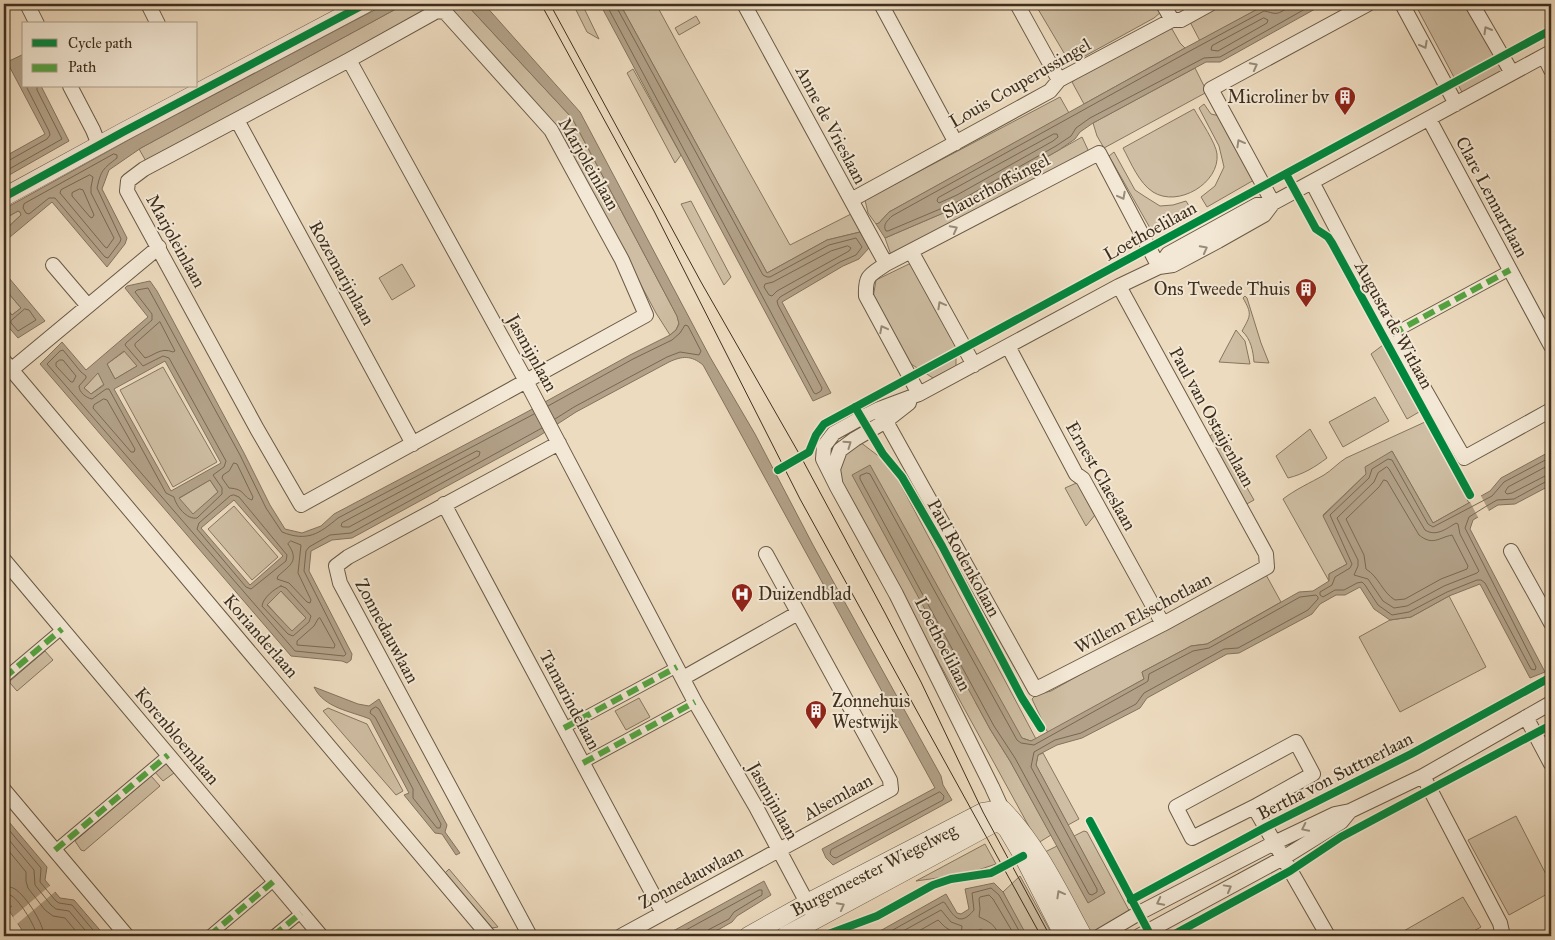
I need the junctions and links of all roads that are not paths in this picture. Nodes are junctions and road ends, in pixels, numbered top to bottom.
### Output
1 (26, 4) edge
2 (148, 4) edge
3 (365, 4) edge
4 (744, 4) edge
5 (880, 4) edge
6 (1017, 4) edge
7 (1164, 4) edge
8 (1210, 4) edge
9 (1368, 4) edge
10 (1402, 4) edge
11 (1472, 4) edge
12 (1172, 20) junction
13 (36, 22) edge
14 (157, 22) edge
15 (1548, 54) edge
16 (349, 60) junction
17 (1551, 70) edge
18 (1512, 74) junction
19 (1059, 80) junction
20 (71, 88) edge
21 (1456, 104) junction
22 (1429, 119) junction
23 (237, 120) junction
24 (956, 143) junction
25 (99, 145) junction
26 (1312, 182) junction
27 (4, 197) edge
28 (851, 200) junction
29 (1273, 203) junction
30 (159, 247) junction
31 (911, 251) junction
32 (886, 264) junction
33 (53, 265) dead end
34 (1159, 267) junction
35 (1510, 270) junction
36 (1119, 286) junction
37 (88, 306) junction
38 (1392, 334) junction
39 (1008, 346) junction
40 (1551, 346) edge
41 (974, 365) junction
42 (8, 366) edge
43 (526, 382) junction
44 (919, 394) junction
45 (1551, 410) edge
46 (883, 415) junction
47 (556, 438) junction
48 (413, 444) junction
49 (444, 504) junction
50 (1511, 551) dead end
51 (766, 554) dead end
52 (4, 560) edge
53 (1267, 567) joint
54 (798, 614) junction
55 (1163, 624) junction
56 (1551, 624) edge
57 (62, 630) junction
58 (680, 672) junction
59 (4, 678) edge
60 (1035, 689) joint
61 (696, 702) junction
62 (1551, 703) edge
63 (1526, 717) junction
64 (564, 728) junction
65 (168, 755) junction
66 (583, 763) junction
67 (1551, 764) edge
68 (1423, 776) junction
69 (4, 790) edge
70 (1254, 807) junction
71 (1350, 811) junction
72 (1000, 815) junction
73 (1274, 843) junction
74 (55, 850) junction
75 (779, 851) junction
76 (1283, 858) junction
77 (274, 881) junction
78 (807, 904) junction
79 (301, 913) junction
80 (663, 913) junction
81 (816, 919) junction
82 (126, 936) edge
83 (209, 936) edge
84 (273, 936) edge
85 (321, 936) edge
86 (489, 936) edge
87 (530, 936) edge
88 (622, 936) edge
89 (748, 936) edge
90 (785, 936) edge
91 (1064, 936) edge
92 (1083, 936) edge
93 (1100, 936) edge
94 (1139, 936) edge
95 (1328, 936) edge
96 (1503, 936) edge

1 - 13 street
2 - 14 street
3 - 25 street
4 - 28 street, Anne de Vrieslaan
5 - 24 street
6 - 19 street
7 - 12 street
8 - 12 street, Louis Couperussingel
29 -> 9 street
10 -> 21 street
18 -> 11 street
12 - 19 street, Louis Couperussingel
15 - 17 street
15 - 18 street, Loethoelilaan
16 - 23 street, Marjoleinlaan
16 - 43 street, Jasmijnlaan
16 - 43 street, Marjoleinlaan
18 - 21 street, Loethoelilaan
19 - 24 street, Louis Couperussingel
20 - 25 street
21 - 22 street, Loethoelilaan
22 - 26 street, Loethoelilaan
22 - 35 street, Clare Lennartlaan
23 - 30 street, Marjoleinlaan
23 - 48 street, Rozemarijnlaan
24 - 28 street, Louis Couperussingel
25 - 27 street
26 - 29 street, Loethoelilaan
26 - 38 street, Augusta de Witlaan
28 - 32 street, Anne de Vrieslaan
29 - 34 street, Loethoelilaan
30 - 37 street
30 - 48 street, Marjoleinlaan
31 - 32 street, Slauerhoffsingel
31 -> 34 street, Slauerhoffsingel
41 -> 31 street
44 -> 32 street, Slauerhoffsingel
33 - 37 street
34 - 36 street, Loethoelilaan
35 - 38 street
35 - 40 street, Clare Lennartlaan
36 - 39 street, Loethoelilaan
36 - 53 street, Paul van Ostaijenlaan
37 - 42 street
38 - 45 street, Augusta de Witlaan
39 - 41 street, Loethoelilaan
39 - 55 street, Ernest Claeslaan
41 - 44 street, Loethoelilaan
42 - 86 street, Korianderlaan
43 - 47 street, Jasmijnlaan
43 - 48 street, Marjoleinlaan
44 - 46 street, Loethoelilaan
46 - 60 street, Paul Rodenkolaan
46 - 72 street, Loethoelilaan
47 - 49 street, Zonnedauwlaan
47 - 58 street, Jasmijnlaan
49 - 64 street, Tamarindelaan
49 - 87 street, Zonnedauwlaan
50 - 56 street
51 - 54 street, Alsemlaan
52 - 57 street, Korenbloemlaan
53 - 55 street, Willem Elsschotlaan
54 - 58 street
54 - 75 street, Alsemlaan
55 - 60 street, Willem Elsschotlaan
57 - 59 street
57 - 65 street, Korenbloemlaan
58 - 61 street, Jasmijnlaan
58 - 64 street
61 - 66 street
61 - 75 street, Jasmijnlaan
62 - 63 street, Bertha von Suttnerlaan
63 - 67 street
63 - 68 street, Bertha von Suttnerlaan
64 - 66 street, Tamarindelaan
65 - 74 street
65 - 77 street, Korenbloemlaan
66 - 80 street, Tamarindelaan
68 - 71 street, Bertha von Suttnerlaan
68 - 96 street
69 - 74 street
70 - 70 street, Bertha von Suttnerlaan
70 - 73 street
71 -> 73 street, Bertha von Suttnerlaan
71 - 76 street, Bertha von Suttnerlaan
72 - 78 street, Burgemeester Wiegelweg
81 -> 72 street, Burgemeester Wiegelweg
72 - 91 street
92 -> 72 street
73 - 76 street
73 -> 93 street, Bertha von Suttnerlaan
74 - 82 street
75 - 78 street, Jasmijnlaan
75 - 80 street, Zonnedauwlaan
94 -> 76 street, Bertha von Suttnerlaan
76 - 95 street
77 - 79 street, Korenbloemlaan
77 - 83 street
78 - 81 street, Jasmijnlaan
78 - 89 street, Burgemeester Wiegelweg
79 - 84 street
79 - 85 street, Korenbloemlaan
80 - 88 street, Zonnedauwlaan
81 - 90 street, Burgemeester Wiegelweg

